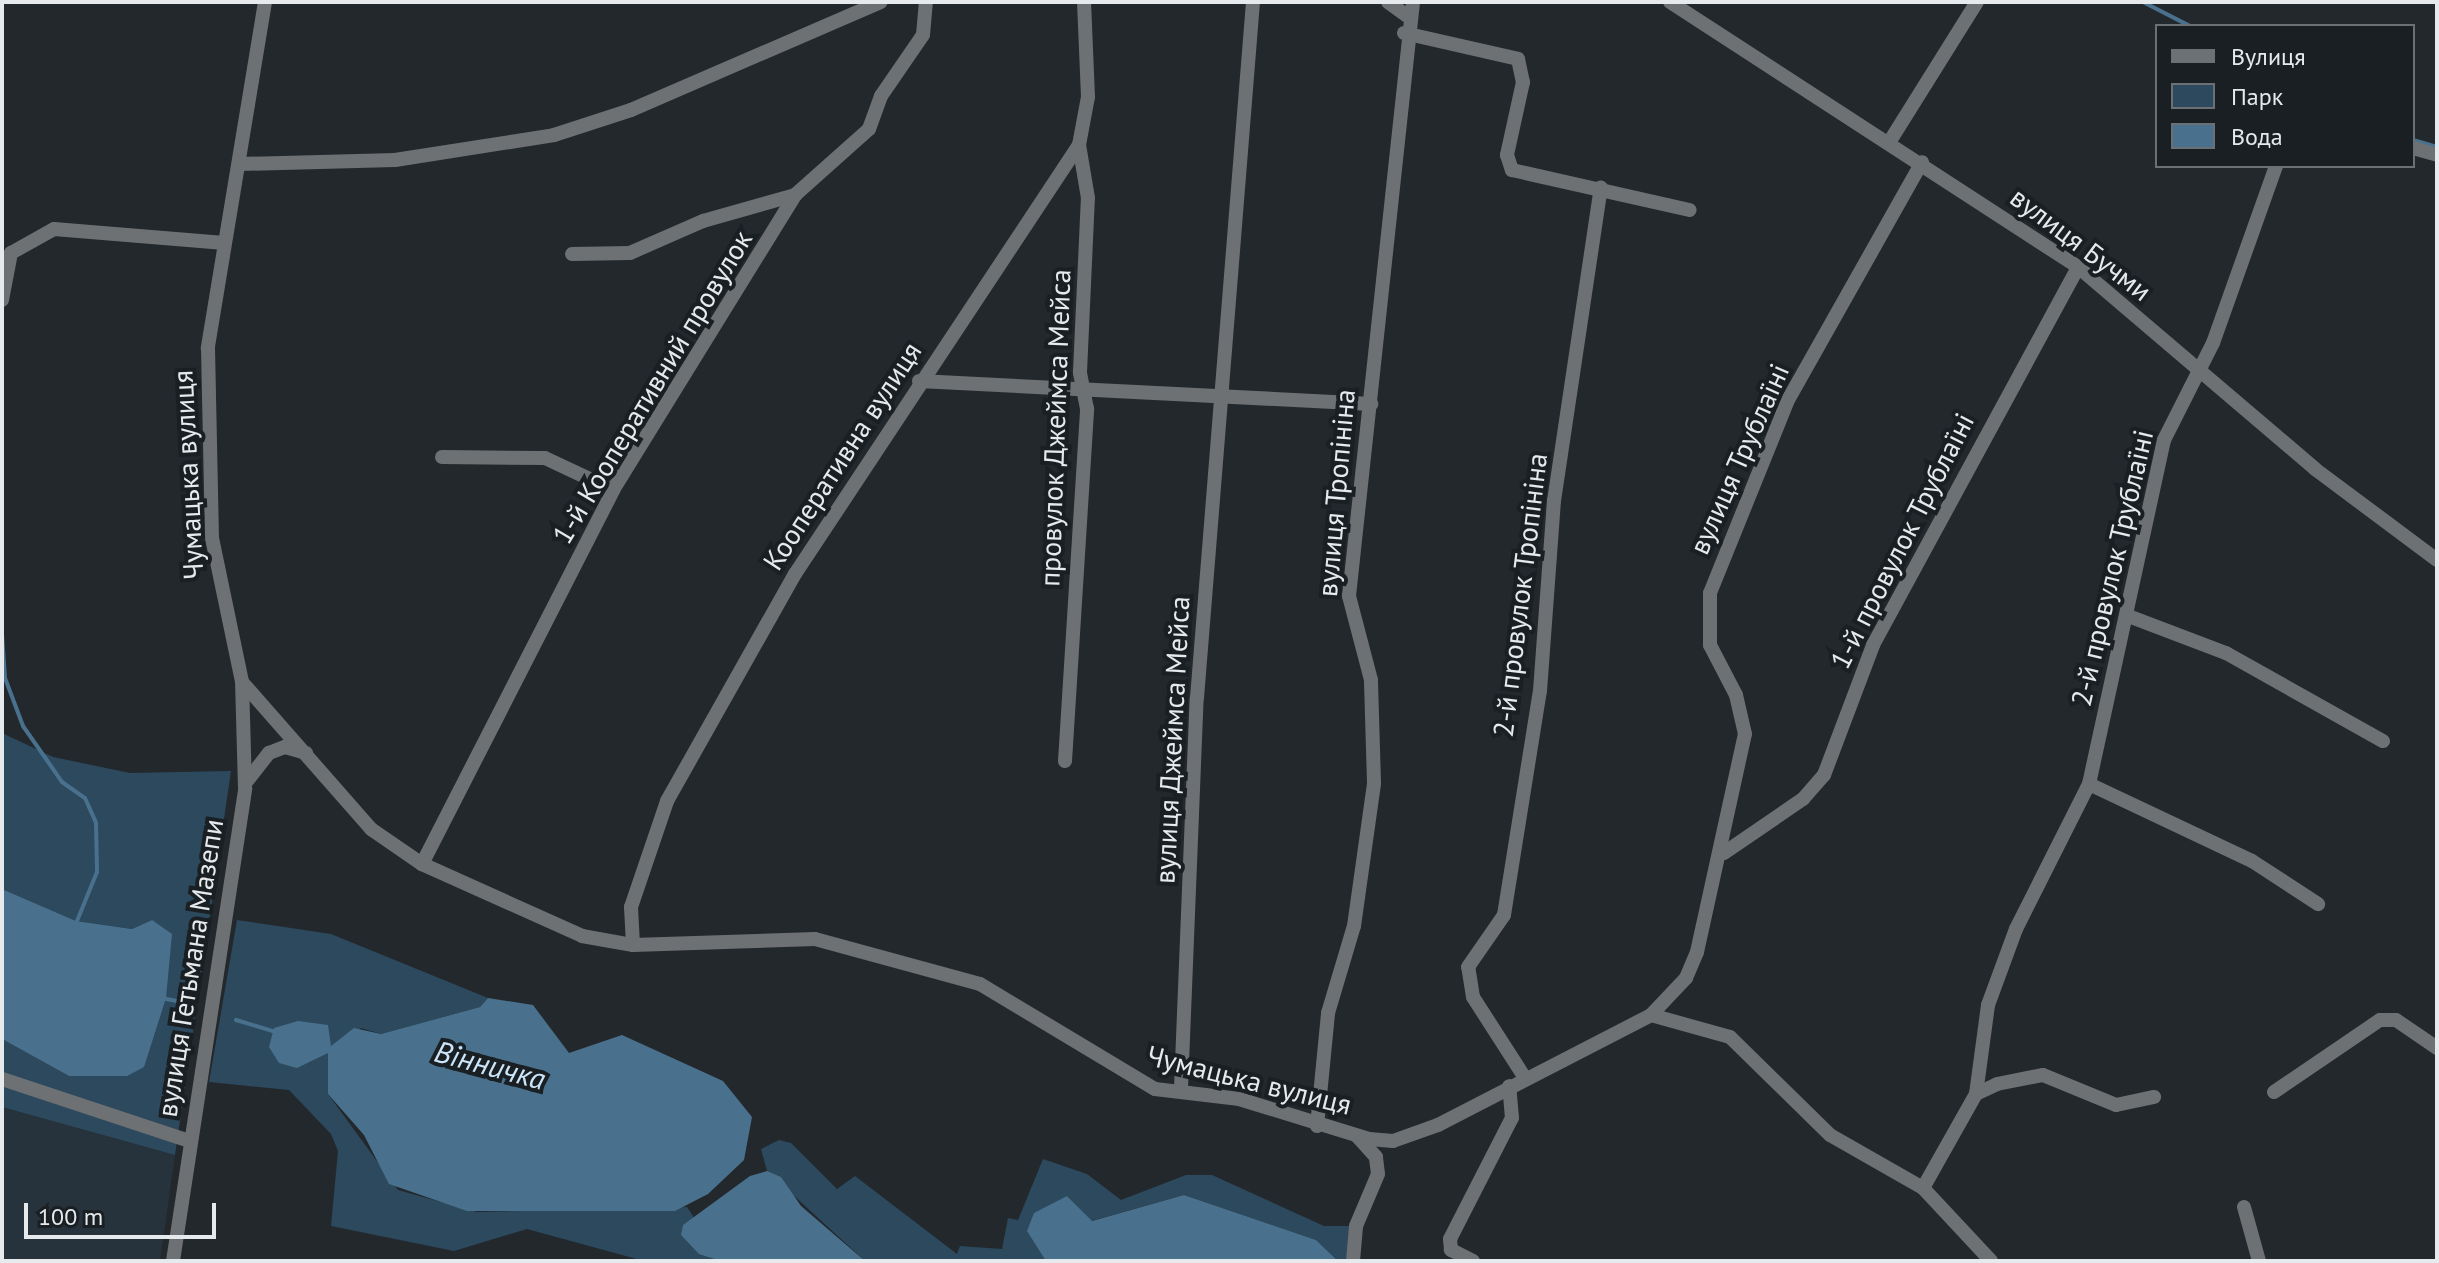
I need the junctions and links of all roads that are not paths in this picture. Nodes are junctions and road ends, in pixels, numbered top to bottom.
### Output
1 (265, 2) edge
2 (881, 2) edge
3 (926, 2) edge
4 (1084, 2) edge
5 (1253, 2) edge
6 (1388, 2) edge
7 (1670, 2) edge
8 (1977, 2) edge
9 (1410, 9) edge
10 (1404, 33) junction
11 (1890, 141) junction
12 (1079, 145) junction
13 (2415, 149) edge
14 (2437, 155) edge
15 (1922, 162) junction
16 (241, 164) junction
17 (2275, 168) edge
18 (1601, 187) junction
19 (795, 195) junction
20 (1690, 210) dead end
21 (224, 243) junction
22 (572, 254) dead end
23 (2078, 267) junction
24 (2, 300) edge
25 (2198, 369) junction
26 (919, 381) junction
27 (1083, 391) junction
28 (1223, 396) junction
29 (1371, 404) junction
30 (442, 457) dead end
31 (613, 490) junction
32 (2437, 560) edge
33 (2131, 617) junction
34 (242, 682) junction
35 (2383, 741) dead end
36 (306, 753) junction
37 (1065, 761) dead end
38 (2089, 784) junction
39 (245, 788) junction
40 (1724, 853) junction
41 (422, 864) junction
42 (2318, 904) dead end
43 (633, 945) junction
44 (1651, 1015) junction
45 (2437, 1048) edge
46 (1525, 1078) junction
47 (2, 1079) edge
48 (1509, 1086) junction
49 (1181, 1088) junction
50 (2274, 1092) dead end
51 (1976, 1094) junction
52 (2154, 1097) dead end
53 (1317, 1126) junction
54 (1353, 1134) junction
55 (189, 1141) junction
56 (1923, 1188) junction
57 (2244, 1207) dead end
58 (173, 1261) edge
59 (1353, 1261) edge
60 (1473, 1261) edge
61 (1991, 1261) edge
62 (2259, 1261) edge

1 - 16 street, Чумацька вулиця
2 - 16 street
3 - 19 street, 1-й Кооперативний провулок
4 - 12 street, Кооперативна вулиця
5 - 28 street, вулиця Джеймса Мейса
6 - 9 street
7 - 11 street, вулиця Бучми
8 - 11 street
9 - 10 street, вулиця Тропініна
10 - 18 street
10 - 29 street, вулиця Тропініна
11 - 15 street, вулиця Бучми
12 - 26 street, Кооперативна вулиця
12 - 27 street, провулок Джеймса Мейса
13 - 14 street
15 - 23 street, вулиця Бучми
15 - 40 street, вулиця Трублаїні
16 - 21 street, Чумацька вулиця
17 - 25 street, 2-й провулок Трублаїні
18 - 20 street
18 - 46 street, 2-й провулок Тропініна
19 - 22 street
19 - 31 street, 1-й Кооперативний провулок
21 - 24 street
21 - 34 street, Чумацька вулиця
23 - 25 street, вулиця Бучми
23 - 40 street, 1-й провулок Трублаїні
25 - 32 street, вулиця Бучми
25 - 33 street, 2-й провулок Трублаїні
26 - 27 street
26 - 43 street, Кооперативна вулиця
27 - 28 street
27 - 37 street, провулок Джеймса Мейса
28 - 29 street
28 - 49 street, вулиця Джеймса Мейса
29 - 53 street, вулиця Тропініна
30 - 31 street
31 - 41 street, 1-й Кооперативний провулок
33 - 35 street
33 - 38 street, 2-й провулок Трублаїні
34 - 36 street, Чумацька вулиця
34 - 39 street, вулиця Гетьмана Мазепи
36 - 39 street
36 - 41 street, Чумацька вулиця
38 - 42 street
38 - 51 street, 2-й провулок Трублаїні
39 - 55 street, вулиця Гетьмана Мазепи
40 - 44 street, вулиця Трублаїні
41 - 43 street, Чумацька вулиця
43 - 49 street, Чумацька вулиця
44 - 46 street, Чумацька вулиця
44 - 56 street
45 - 50 street
46 - 48 street, Чумацька вулиця
47 - 55 street
48 - 54 street, Чумацька вулиця
48 - 60 street
49 - 53 street, Чумацька вулиця
51 - 52 street
51 - 56 street
53 - 54 street, Чумацька вулиця
54 - 59 street
55 - 58 street, вулиця Гетьмана Мазепи
56 - 61 street
57 - 62 street

